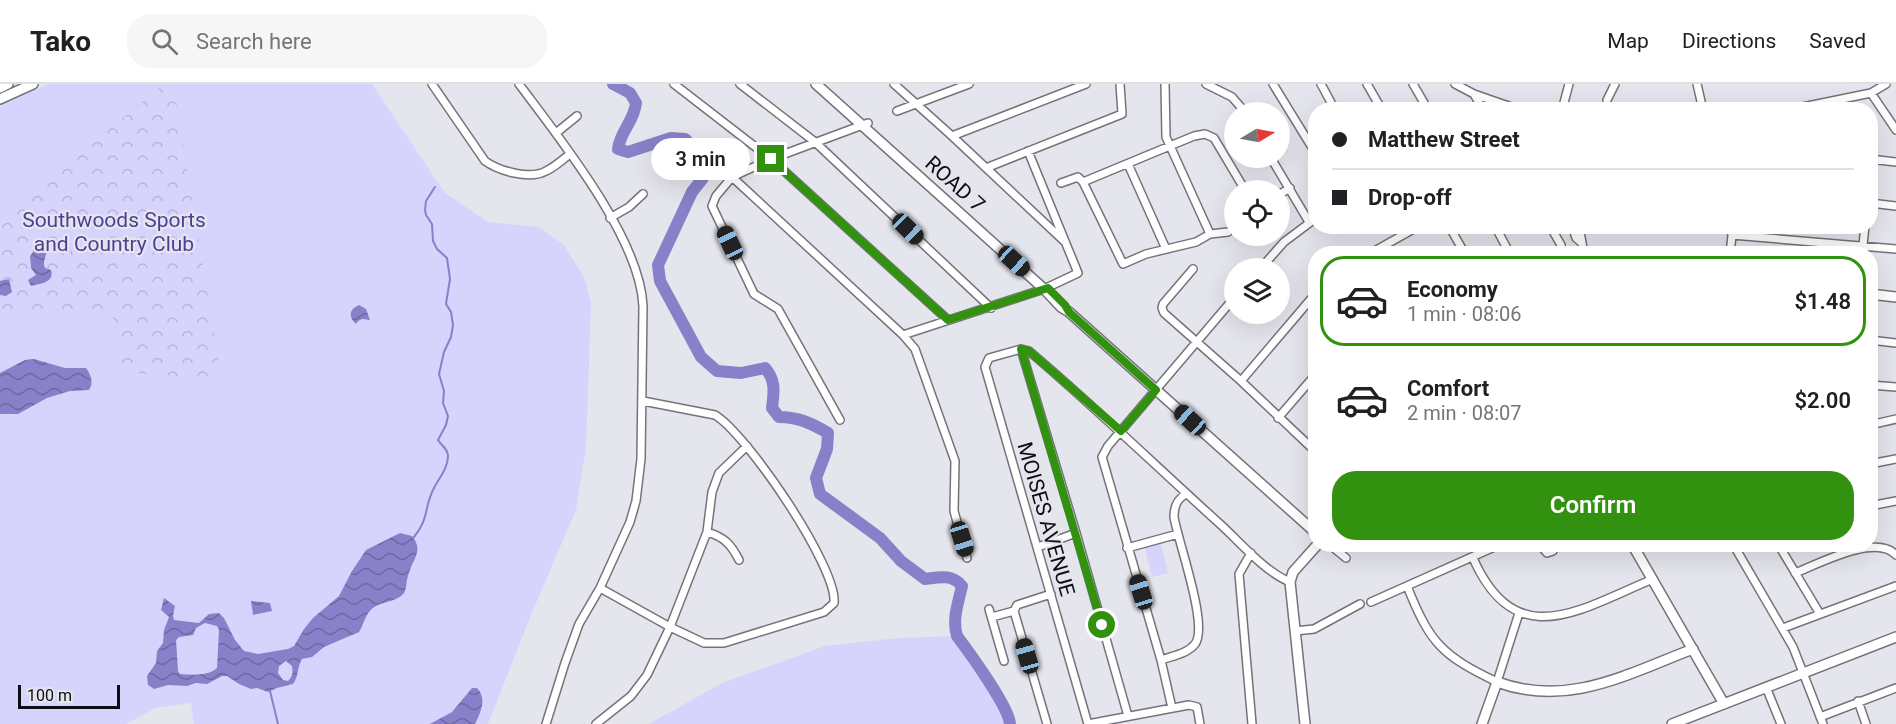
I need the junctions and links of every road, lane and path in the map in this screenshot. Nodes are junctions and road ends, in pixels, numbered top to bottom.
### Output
1 (8, 84) edge
2 (33, 84) edge
3 (432, 84) edge
4 (519, 84) edge
5 (674, 84) edge
6 (740, 84) edge
7 (816, 84) edge
8 (823, 84) edge
9 (894, 84) edge
10 (969, 84) edge
11 (1086, 84) edge
12 (1120, 84) edge
13 (1165, 84) edge
14 (1206, 84) edge
15 (1273, 84) edge
16 (1321, 84) edge
17 (1367, 84) edge
18 (1413, 84) edge
19 (1455, 84) edge
20 (1569, 84) edge
21 (1615, 84) edge
22 (1698, 84) edge
23 (1886, 84) edge
24 (0, 88) edge
25 (1871, 93) junction
26 (1474, 94) junction
27 (0, 99) edge
28 (1607, 100) dead end
29 (1237, 102) edge
30 (1331, 102) edge
31 (1377, 102) edge
32 (1423, 102) edge
33 (1478, 102) edge
34 (1497, 102) edge
35 (1564, 102) edge
36 (1701, 102) edge
37 (1827, 102) edge
38 (1877, 102) edge
39 (1878, 103) edge
40 (915, 104) junction
41 (897, 111) dead end
42 (577, 117) dead end
43 (865, 124) junction
44 (1896, 130) edge
45 (556, 133) junction
46 (952, 135) junction
47 (1308, 141) edge
48 (815, 142) junction
49 (1169, 147) junction
50 (1028, 151) junction
51 (570, 154) junction
52 (771, 159) junction
53 (1878, 160) edge
54 (1896, 162) edge
55 (1128, 164) junction
56 (986, 168) junction
57 (732, 177) junction
58 (1239, 180) edge
59 (1083, 182) junction
60 (1061, 183) dead end
61 (1290, 189) edge
62 (643, 194) dead end
63 (1878, 204) edge
64 (1896, 206) edge
65 (1308, 214) edge
66 (610, 218) junction
67 (1308, 223) edge
68 (1224, 232) edge
69 (1210, 234) junction
70 (1405, 234) edge
71 (1554, 234) edge
72 (1575, 234) edge
73 (1580, 234) edge
74 (1753, 234) edge
75 (1066, 243) junction
76 (1582, 243) junction
77 (1560, 245) dead end
78 (1383, 246) edge
79 (1583, 246) edge
80 (1841, 246) edge
81 (1166, 249) junction
82 (1878, 249) edge
83 (1896, 249) edge
84 (1270, 258) edge
85 (1193, 269) dead end
86 (1046, 289) junction
87 (1878, 295) edge
88 (1896, 297) edge
89 (1308, 302) edge
90 (991, 308) junction
91 (1224, 310) edge
92 (948, 320) junction
93 (903, 335) junction
94 (1197, 341) junction
95 (1878, 341) edge
96 (1896, 343) edge
97 (1021, 349) junction
98 (1896, 377) edge
99 (1241, 381) junction
100 (1308, 386) edge
101 (1878, 386) edge
102 (1895, 387) edge
103 (1156, 390) junction
104 (643, 401) junction
105 (1278, 418) junction
106 (1896, 419) edge
107 (840, 420) dead end
108 (1878, 423) edge
109 (1121, 431) junction
110 (1308, 445) edge
111 (747, 447) junction
112 (1896, 459) edge
113 (1878, 462) edge
114 (1186, 494) junction
115 (1896, 501) edge
116 (1878, 504) edge
117 (1308, 526) edge
118 (707, 532) junction
119 (1076, 533) junction
120 (1178, 534) junction
121 (1038, 547) junction
122 (1127, 548) junction
123 (1878, 548) edge
124 (1311, 552) edge
125 (1339, 552) edge
126 (1485, 552) edge
127 (1637, 552) edge
128 (1738, 552) edge
129 (1783, 552) edge
130 (1850, 552) edge
131 (1251, 553) junction
132 (1896, 555) edge
133 (967, 558) dead end
134 (1346, 558) dead end
135 (1473, 558) junction
136 (739, 560) dead end
137 (1795, 573) junction
138 (1653, 579) junction
139 (1290, 582) junction
140 (1407, 586) junction
141 (1896, 586) edge
142 (600, 588) junction
143 (1051, 594) junction
144 (1371, 602) dead end
145 (1360, 604) dead end
146 (989, 609) dead end
147 (1014, 611) junction
148 (1519, 613) junction
149 (1820, 614) junction
150 (992, 617) junction
151 (670, 627) junction
152 (1783, 628) junction
153 (1295, 631) junction
154 (1896, 637) edge
155 (1692, 649) junction
156 (1004, 660) dead end
157 (1161, 660) junction
158 (1804, 672) junction
159 (1497, 682) junction
160 (1766, 687) junction
161 (1896, 688) edge
162 (1858, 701) junction
163 (1724, 704) junction
164 (1172, 708) junction
165 (1128, 716) junction
166 (1821, 720) edge
167 (546, 724) edge
168 (596, 724) edge
169 (1047, 724) edge
170 (1088, 724) edge
171 (1200, 724) edge
172 (1252, 724) edge
173 (1305, 724) edge
174 (1482, 724) edge
175 (1672, 724) edge
176 (1781, 724) edge
177 (1866, 724) edge

1 - 24 street
2 - 27 street
3 - 51 street
4 - 45 street
5 - 52 street
6 - 48 street
7 - 43 street, ROAD 7
8 - 43 street, ROAD 7
9 - 40 street
10 - 40 street
11 - 46 street
12 - 50 street
13 - 49 street
14 - 29 street
15 - 47 street
16 - 30 street
17 - 31 street
18 - 32 street
19 - 26 street
20 - 35 street
21 - 28 street
22 - 36 street
23 - 25 street
25 - 37 street
25 - 38 street
26 - 33 street
26 - 34 street
39 - 44 street
40 - 41 street
40 - 46 street
42 - 45 street
43 - 48 street
43 - 86 street, ROAD 7
45 - 51 street
46 - 56 street
48 - 52 street
48 - 90 street
49 - 55 street
49 - 58 street
49 - 69 street
50 - 56 street
50 - 75 street
51 - 66 street
52 - 57 street
52 - 92 street
53 - 54 street
55 - 59 street
55 - 81 street
56 - 75 street
57 - 93 street
57 - 107 street
59 - 60 street
59 - 81 street
61 - 65 street
62 - 66 street
63 - 64 street
66 - 104 street
67 - 84 street
68 - 69 street
69 - 81 street
70 - 78 street
71 - 77 street
72 - 76 street
73 - 76 street
74 - 80 street
75 - 86 street
76 - 79 street
82 - 83 street
85 - 94 street
86 - 90 street
86 - 103 street, ROAD 7
87 - 88 street
89 - 99 street
90 - 92 street
91 - 94 street
92 - 93 street
93 - 133 street
94 - 99 street
94 - 103 street
95 - 96 street
97 - 109 street
97 - 119 street
97 - 121 street, MOISES AVENUE
98 - 102 street
99 - 105 street
100 - 105 street
101 - 102 street
103 - 109 street
103 - 117 street, ROAD 7
104 - 111 street
104 - 142 street
105 - 110 street
106 - 108 street
109 - 114 street
109 - 122 street
111 - 118 street
111 - 151 street
112 - 113 street
114 - 120 street
114 - 131 street
115 - 116 street
118 - 136 street
118 - 151 street
119 - 121 street
119 - 165 street
120 - 122 street
120 - 157 street
121 - 143 street, MOISES AVENUE
122 - 157 street
123 - 132 street
124 - 139 street
125 - 134 street
126 - 135 street
127 - 138 street
128 - 152 street
129 - 137 street
130 - 137 street
131 - 139 street
131 - 172 street
135 - 140 street
135 - 148 street
137 - 149 street
138 - 148 street
138 - 155 street
139 - 153 street
140 - 144 street
140 - 159 street
141 - 149 street
142 - 151 street
142 - 167 street
143 - 147 street
143 - 170 street, MOISES AVENUE
145 - 153 street
146 - 150 street
147 - 150 street
147 - 169 street
148 - 159 street
149 - 152 street
150 - 156 street
151 - 168 street
152 - 158 street
153 - 173 street
154 - 158 street
155 - 159 street
155 - 163 street
157 - 164 street
158 - 160 street
158 - 166 street
159 - 174 street
160 - 163 street
160 - 176 street
161 - 162 street
162 - 166 street
162 - 177 street
163 - 175 street
164 - 165 street
164 - 171 street
165 - 170 street

